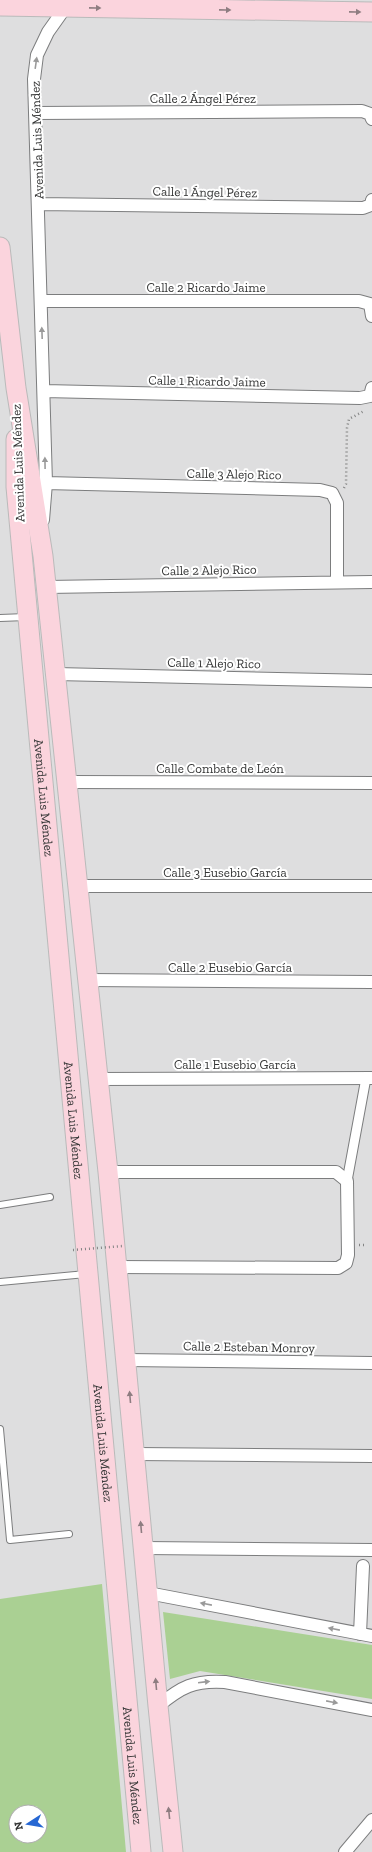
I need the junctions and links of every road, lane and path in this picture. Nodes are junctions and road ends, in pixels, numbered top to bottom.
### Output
1 (24, 3) edge
2 (0, 6) edge
3 (65, 8) junction
4 (372, 12) edge
5 (36, 113) junction
6 (371, 116) edge
7 (371, 203) edge
8 (38, 204) junction
9 (0, 247) edge
10 (41, 301) junction
11 (371, 310) edge
12 (16, 388) junction
13 (44, 391) junction
14 (371, 392) edge
15 (366, 410) dead end
16 (46, 483) junction
17 (337, 503) junction
18 (42, 543) junction
19 (337, 582) junction
20 (372, 582) edge
21 (46, 587) junction
22 (28, 617) junction
23 (0, 618) edge
24 (56, 674) junction
25 (372, 681) edge
26 (68, 782) junction
27 (372, 783) edge
28 (78, 886) junction
29 (372, 886) edge
30 (88, 980) junction
31 (372, 982) edge
32 (98, 1078) junction
33 (369, 1078) edge
34 (108, 1172) junction
35 (347, 1180) junction
36 (50, 1197) dead end
37 (0, 1206) edge
38 (123, 1246) dead end
39 (74, 1250) dead end
40 (117, 1267) junction
41 (88, 1274) junction
42 (0, 1282) edge
43 (126, 1360) junction
44 (372, 1362) edge
45 (0, 1429) edge
46 (135, 1454) junction
47 (372, 1456) edge
48 (69, 1534) dead end
49 (143, 1548) junction
50 (372, 1550) edge
51 (363, 1566) dead end
52 (148, 1593) junction
53 (366, 1635) edge
54 (158, 1706) junction
55 (372, 1710) edge
56 (372, 1820) edge
57 (141, 1852) edge
58 (173, 1852) edge
59 (345, 1852) edge

1 - 2 main road
1 - 3 main road
3 -> 4 main road
5 -> 3 street, Avenida Luis Méndez
5 - 6 street, Calle 2 Ángel Pérez
5 - 8 street, Avenida Luis Méndez
7 - 8 street, Calle 1 Ángel Pérez
8 - 10 street, Avenida Luis Méndez
9 - 12 main road, Avenida Luis Méndez
10 - 11 street, Calle 2 Ricardo Jaime
13 -> 10 street, Avenida Luis Méndez
12 - 18 main road, Avenida Luis Méndez
12 - 22 main road, Avenida Luis Méndez
13 - 14 street, Calle 1 Ricardo Jaime
16 -> 13 street, Avenida Luis Méndez
15 - 17 path
16 - 17 street, Calle 3 Alejo Rico
16 - 18 street, Avenida Luis Méndez
17 - 19 street
18 - 21 main road, Avenida Luis Méndez
19 - 20 street, Calle 2 Alejo Rico
19 - 21 street, Calle 2 Alejo Rico
21 - 24 main road, Avenida Luis Méndez
22 - 23 lane
22 - 41 main road, Avenida Luis Méndez
24 - 25 street, Calle 1 Alejo Rico
24 - 26 main road, Avenida Luis Méndez
26 - 27 street, Calle Combate de León
26 - 28 main road, Avenida Luis Méndez
28 - 29 street, Calle 3 Eusebio García
28 - 30 main road, Avenida Luis Méndez
30 - 31 street, Calle 2 Eusebio García
30 - 32 main road, Avenida Luis Méndez
32 - 33 street, Calle 1 Eusebio García
32 - 34 main road, Avenida Luis Méndez
33 - 35 street
34 - 35 street
34 - 40 main road, Avenida Luis Méndez
35 - 40 street
36 - 37 lane
38 - 39 path, bridge
40 - 43 main road, Avenida Luis Méndez
41 - 42 lane
41 - 57 main road, Avenida Luis Méndez
43 - 44 street, Calle 2 Esteban Monroy
46 -> 43 main road, Avenida Luis Méndez
45 - 48 lane
46 - 47 street
49 -> 46 main road, Avenida Luis Méndez
49 - 50 street
49 - 52 main road, Avenida Luis Méndez
51 - 53 street
53 -> 52 street
54 -> 52 main road, Avenida Luis Méndez
54 -> 55 street
58 -> 54 main road, Avenida Luis Méndez
56 - 59 street

